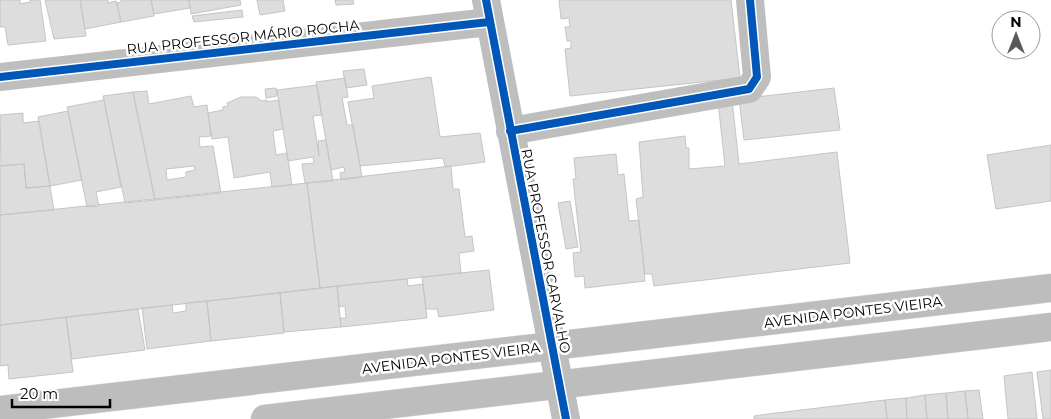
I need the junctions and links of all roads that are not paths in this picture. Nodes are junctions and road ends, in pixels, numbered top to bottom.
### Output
1 (750, 0) edge
2 (488, 11) edge
3 (0, 77) edge
4 (510, 132) junction
5 (1051, 288) edge
6 (1051, 327) edge
7 (552, 346) junction
8 (560, 384) junction
9 (0, 410) edge
10 (265, 419) edge
11 (566, 419) edge

1 - 4 street
2 - 3 street, RUA PROFESSOR MÁRIO ROCHA
2 - 4 street, RUA PROFESSOR CARVALHO
4 - 7 street, RUA PROFESSOR CARVALHO
5 - 7 main road, AVENIDA PONTES VIEIRA
6 - 8 main road
7 - 8 street, RUA PROFESSOR CARVALHO
7 - 9 main road, AVENIDA PONTES VIEIRA
8 - 10 main road
8 - 11 street, RUA PROFESSOR CARVALHO

